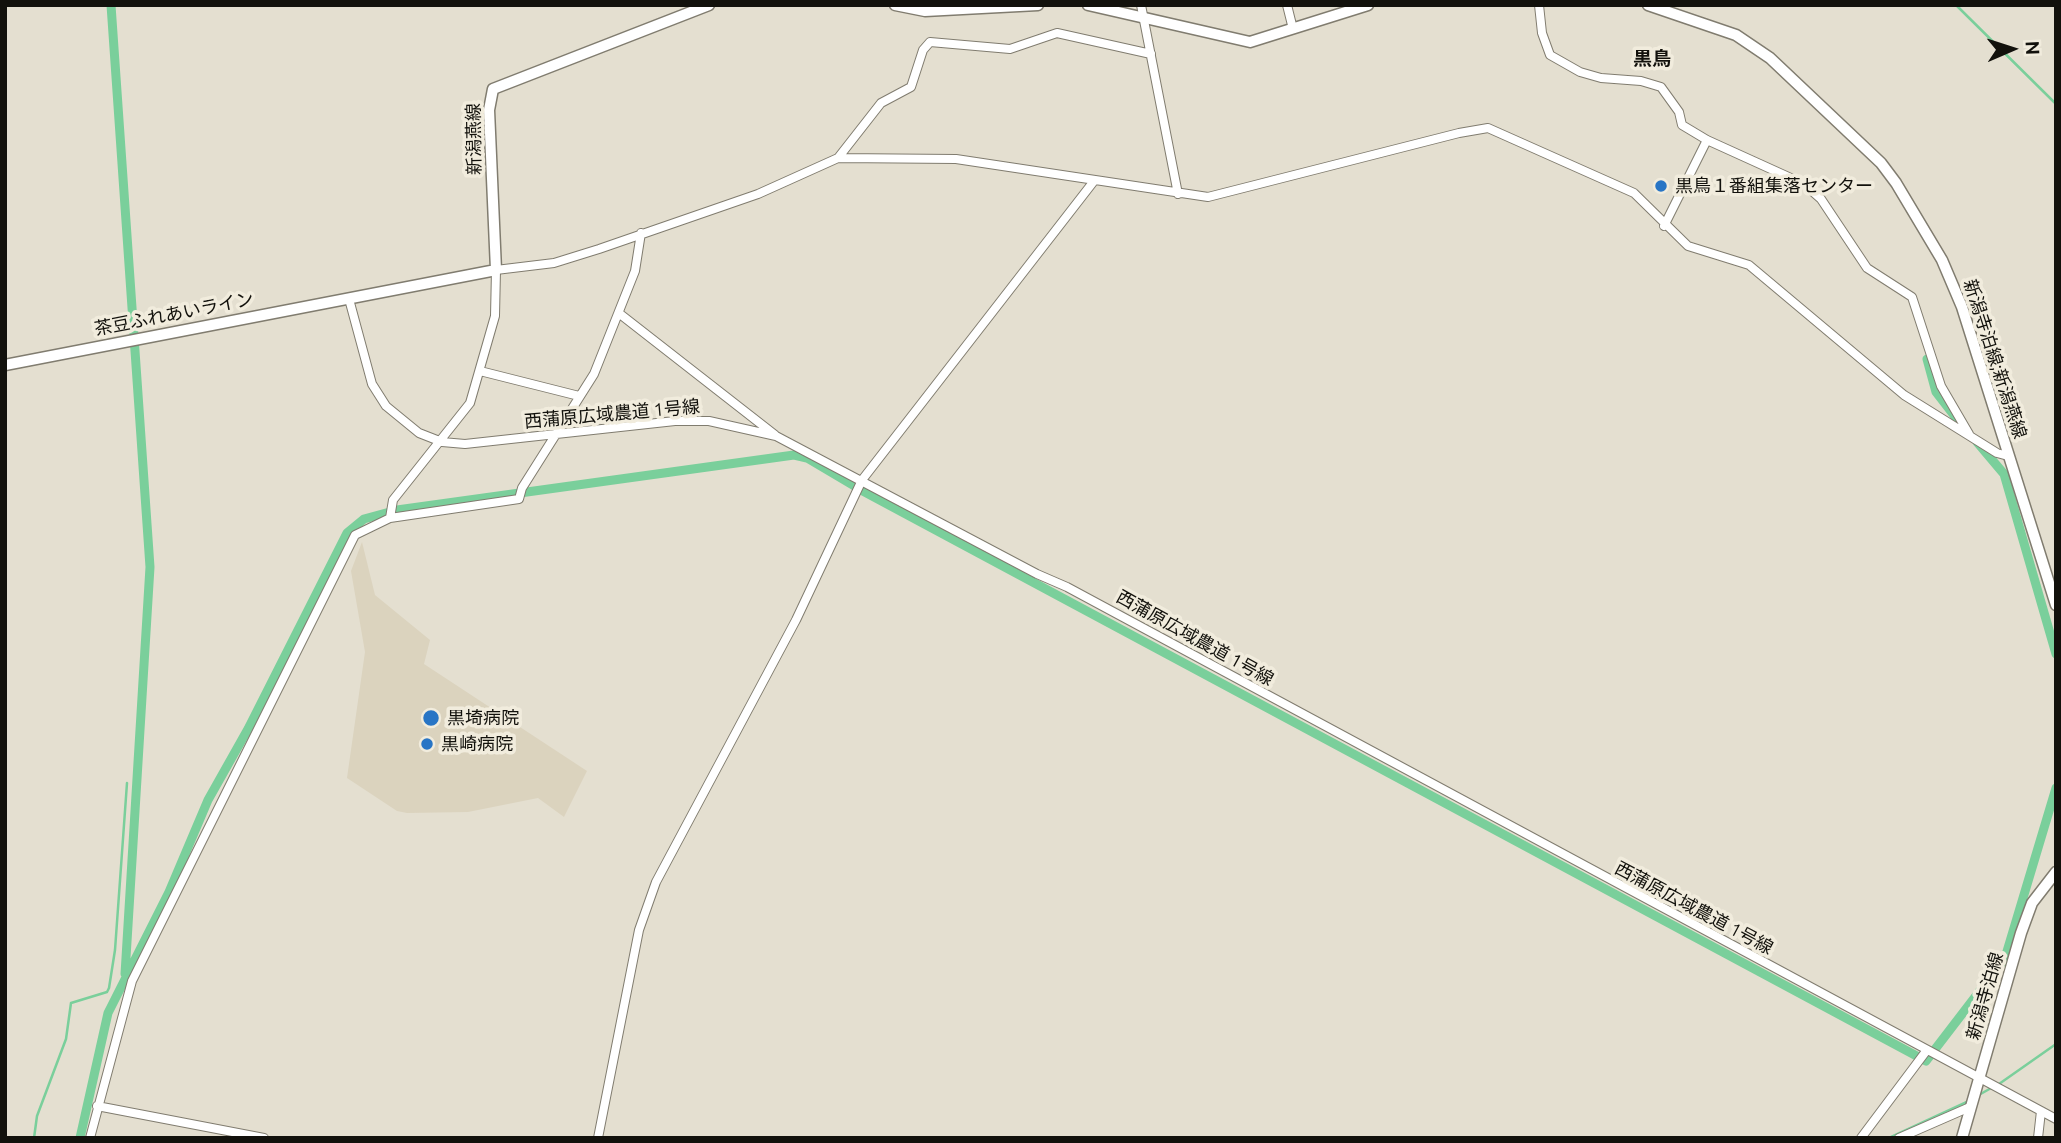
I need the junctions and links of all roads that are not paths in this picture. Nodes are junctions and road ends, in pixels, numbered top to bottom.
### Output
1 (709, 5) edge
2 (895, 5) edge
3 (1038, 5) edge
4 (1088, 5) edge
5 (1141, 5) edge
6 (1287, 5) edge
7 (1368, 5) edge
8 (1539, 5) edge
9 (1648, 5) edge
10 (1676, 10) edge
11 (1144, 19) junction
12 (1293, 29) junction
13 (1151, 54) junction
14 (1707, 140) junction
15 (838, 158) junction
16 (1094, 181) junction
17 (1178, 194) junction
18 (1664, 226) junction
19 (641, 233) junction
20 (496, 270) junction
21 (349, 299) junction
22 (620, 314) junction
23 (5, 365) edge
24 (481, 370) junction
25 (579, 396) junction
26 (556, 433) junction
27 (1969, 434) junction
28 (776, 436) junction
29 (442, 442) junction
30 (2008, 456) junction
31 (862, 480) junction
32 (390, 518) junction
33 (2050, 570) edge
34 (2056, 606) edge
35 (2056, 872) edge
36 (1927, 1050) junction
37 (1982, 1079) junction
38 (97, 1106) junction
39 (1970, 1106) junction
40 (2041, 1111) junction
41 (2056, 1119) edge
42 (90, 1138) edge
43 (264, 1138) edge
44 (598, 1138) edge
45 (1861, 1138) edge
46 (1899, 1138) edge
47 (1962, 1138) edge
48 (2038, 1138) edge

1 - 20 main road, 新潟燕線
2 - 3 main road
4 - 11 main road
5 - 11 street
6 - 12 street
7 - 12 main road
8 - 14 street
9 - 10 main road, 新潟寺泊線;新潟燕線
10 - 30 main road, 新潟寺泊線;新潟燕線
11 - 12 main road
11 - 13 street
13 - 15 street
13 - 17 street
14 - 18 street
14 - 27 street
15 - 16 street
15 - 19 street
16 - 17 street
16 - 31 street
17 - 18 street
18 - 27 street
19 - 20 street
19 - 22 street
20 - 21 main road
20 - 24 street
21 - 23 main road, 茶豆ふれあいライン
21 - 29 street, 西蒲原広域農道 1号線
22 - 25 street
22 - 28 street
24 - 25 street
24 - 29 street
25 - 26 street
26 - 28 street, 西蒲原広域農道 1号線
26 - 29 street, 西蒲原広域農道 1号線
26 - 32 street
27 - 30 street
28 - 31 street, 西蒲原広域農道 1号線
29 - 32 street
30 - 33 main road, 新潟寺泊線;新潟燕線
31 - 36 street, 西蒲原広域農道 1号線
31 - 44 street
32 - 38 street
33 - 34 main road
35 - 37 main road, 新潟寺泊線
36 - 37 street, 西蒲原広域農道 1号線
36 - 45 street
37 - 39 main road, 新潟寺泊線
37 - 40 street, 西蒲原広域農道 1号線
38 - 42 street
38 - 43 street
39 - 46 street
39 - 47 main road, 新潟寺泊線
40 - 41 street, 西蒲原広域農道 1号線
40 - 48 street

